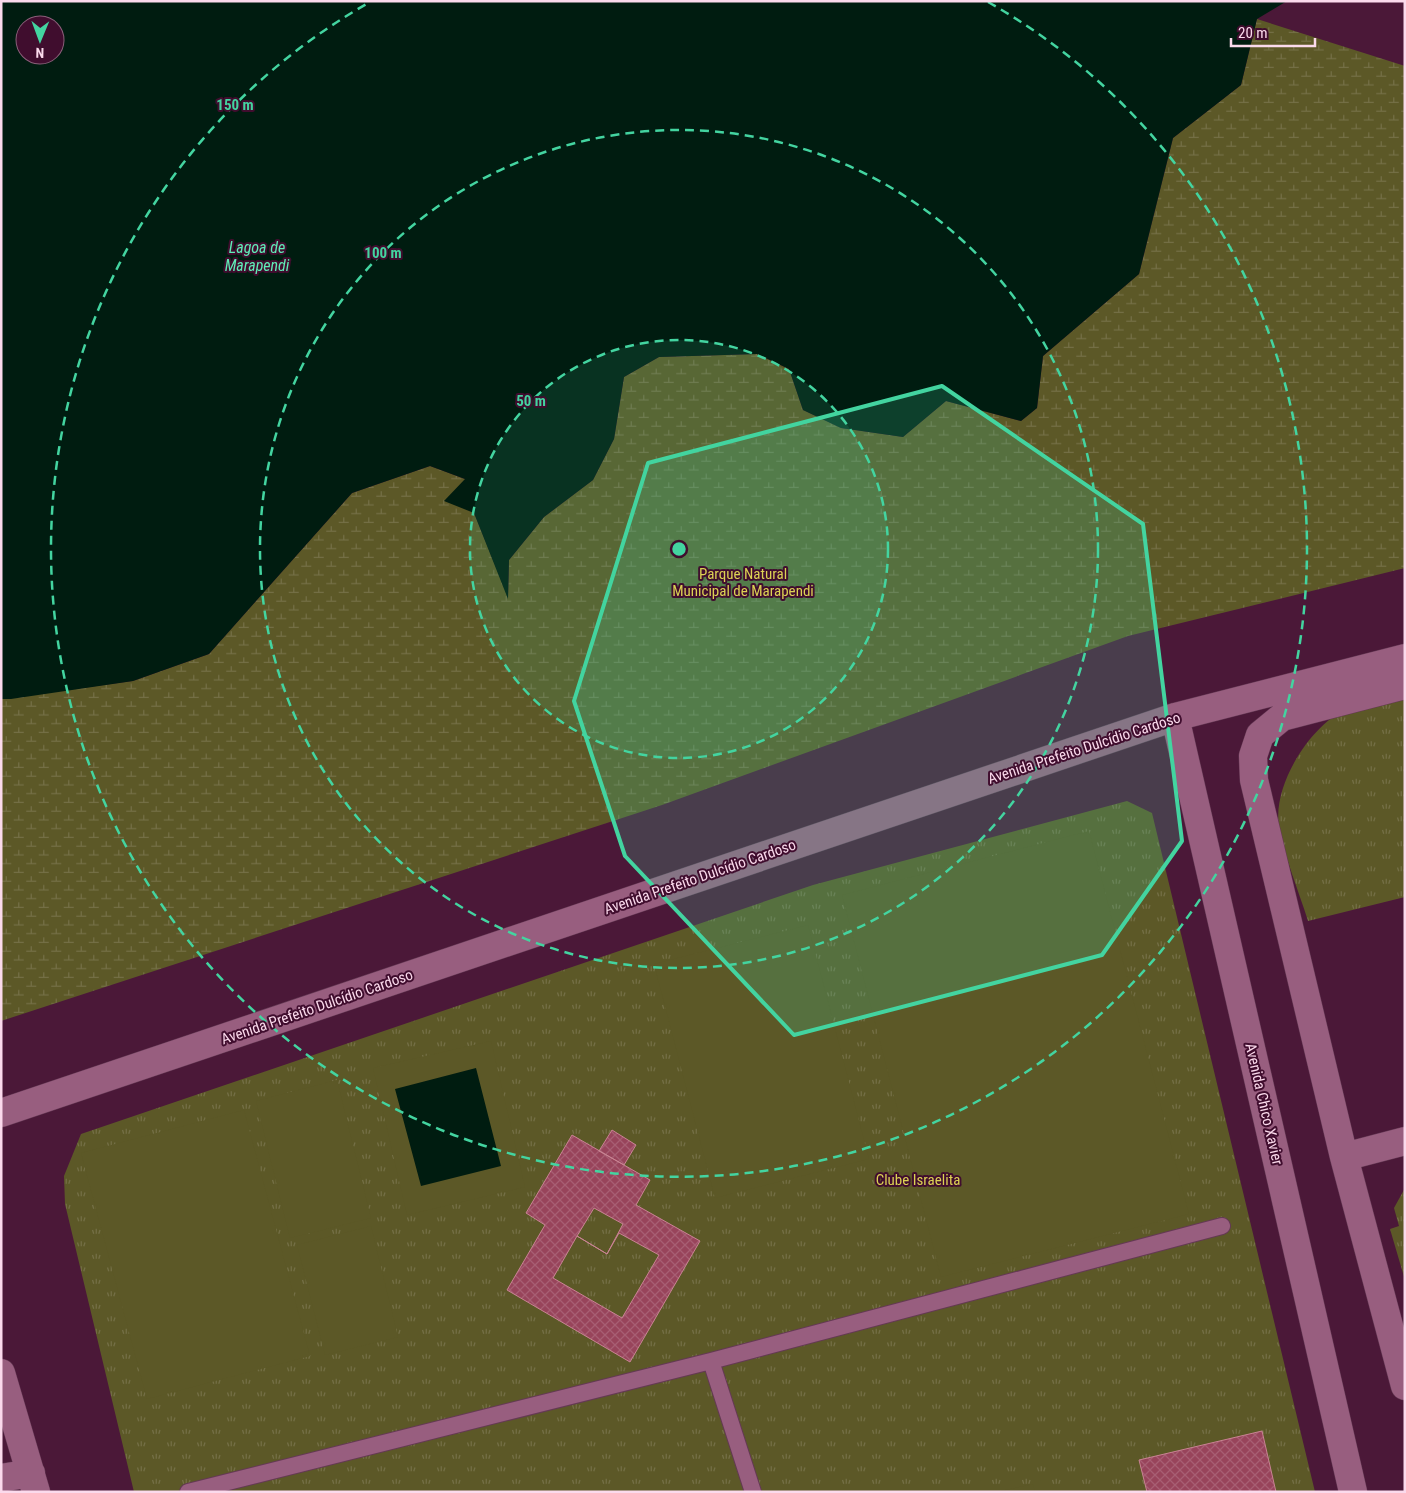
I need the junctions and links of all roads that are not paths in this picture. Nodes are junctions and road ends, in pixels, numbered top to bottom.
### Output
1 (1405, 658) edge
2 (1405, 685) edge
3 (1175, 717) junction
4 (1, 1113) edge
5 (1405, 1141) edge
6 (1344, 1157) junction
7 (1222, 1226) dead end
8 (711, 1361) junction
9 (1, 1372) edge
10 (1405, 1386) edge
11 (1, 1478) edge
12 (34, 1482) edge
13 (188, 1492) edge
14 (752, 1492) edge
15 (1353, 1492) edge

1 - 3 street, Avenida Prefeito Dulcídio Cardoso
2 - 6 street
3 - 4 street, Avenida Prefeito Dulcídio Cardoso
3 - 15 street, Avenida Chico Xavier
5 - 6 street
6 - 10 street
7 - 8 lane
8 - 13 lane
8 - 14 lane
9 - 12 street
11 - 12 street

